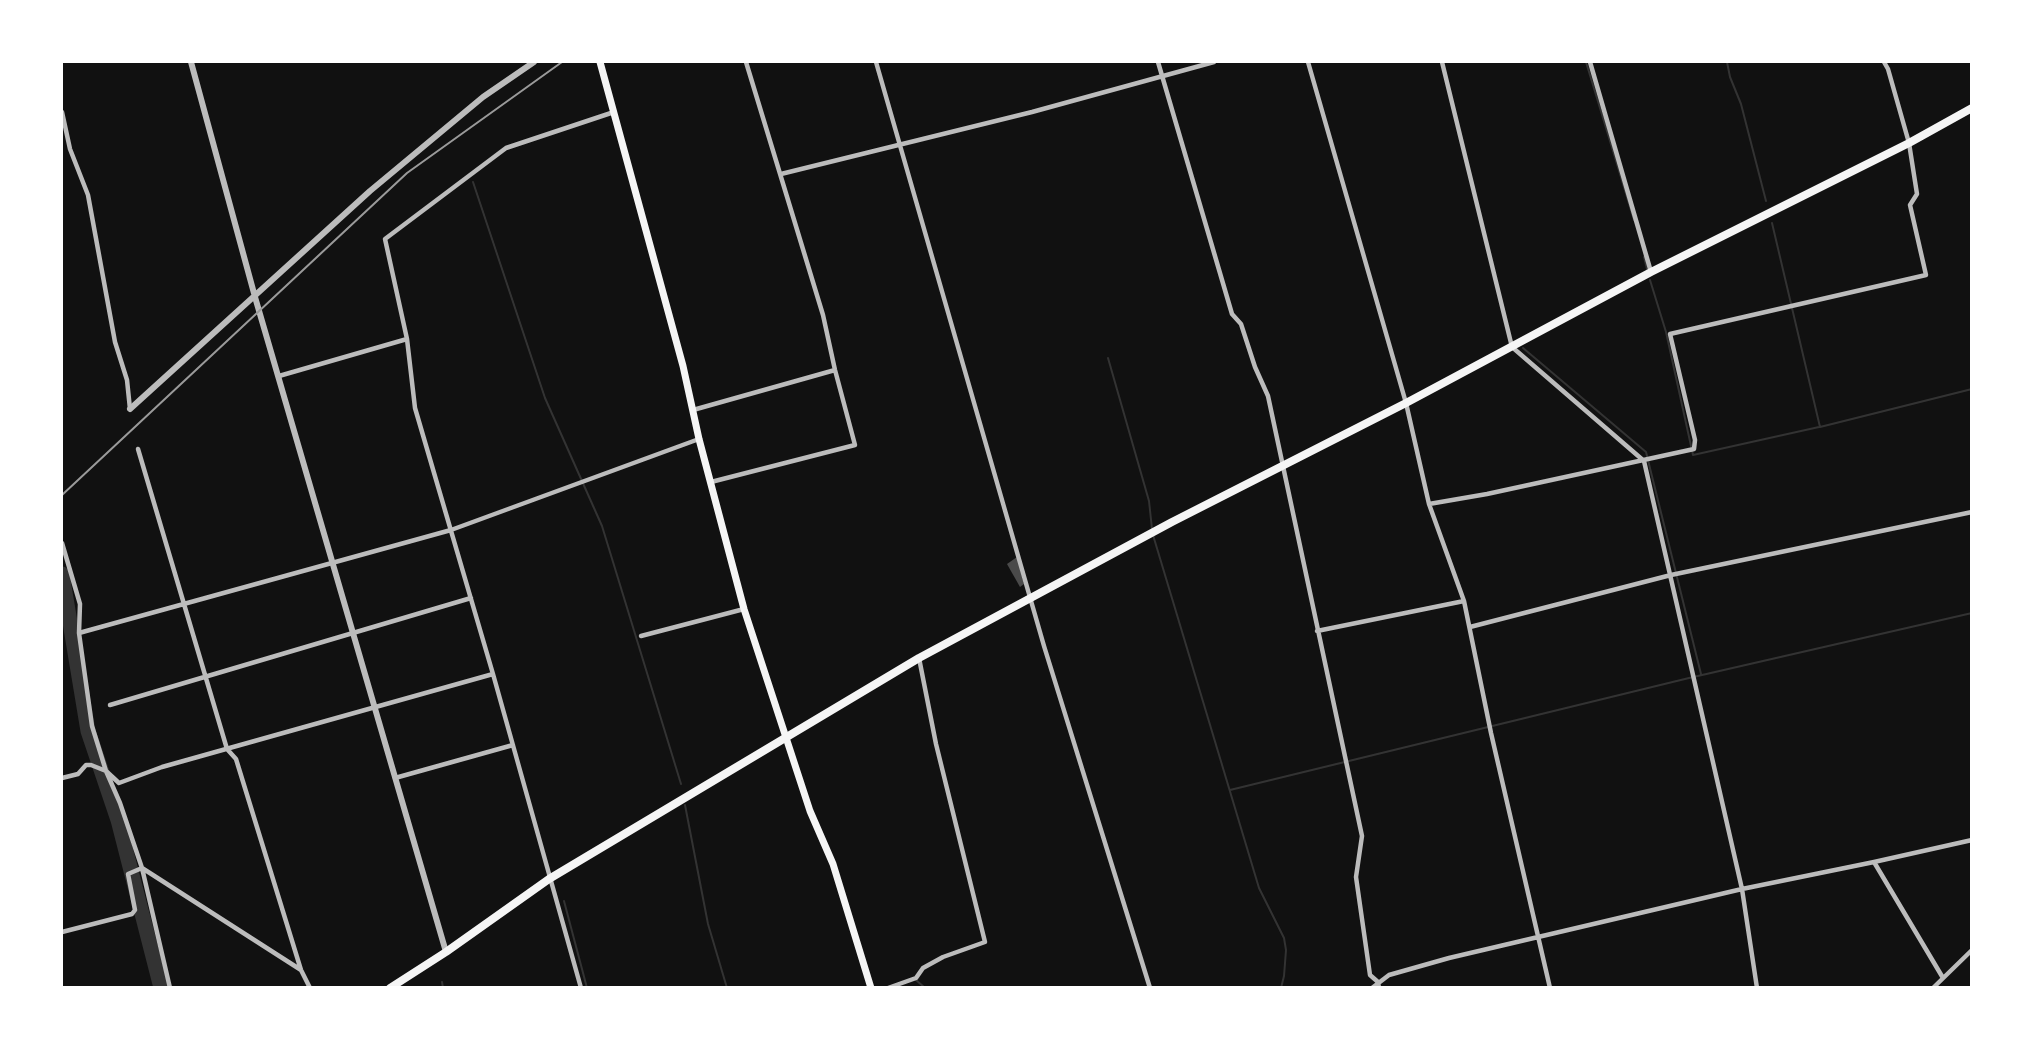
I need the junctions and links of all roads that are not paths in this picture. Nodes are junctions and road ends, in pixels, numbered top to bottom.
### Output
1 (191, 62) edge
2 (534, 62) edge
3 (600, 62) edge
4 (746, 62) edge
5 (876, 62) edge
6 (1158, 62) edge
7 (1214, 62) edge
8 (1308, 62) edge
9 (1443, 62) edge
10 (1590, 62) edge
11 (1884, 62) edge
12 (1162, 76) junction
13 (1971, 108) edge
14 (614, 111) junction
15 (62, 112) edge
16 (900, 143) junction
17 (1909, 143) junction
18 (781, 174) junction
19 (1651, 272) junction
20 (255, 297) junction
21 (407, 339) junction
22 (1512, 347) junction
23 (835, 370) junction
24 (279, 376) junction
25 (1406, 403) junction
26 (130, 409) joint
27 (693, 410) junction
28 (699, 439) junction
29 (138, 449) dead end
30 (1644, 461) junction
31 (1282, 466) junction
32 (711, 482) junction
33 (1429, 504) junction
34 (1971, 512) edge
35 (451, 530) junction
36 (62, 543) edge
37 (334, 564) junction
38 (1671, 575) junction
39 (1030, 597) junction
40 (471, 598) junction
41 (1464, 601) junction
42 (183, 604) junction
43 (744, 609) junction
44 (1470, 627) junction
45 (1317, 631) junction
46 (79, 633) junction
47 (354, 633) junction
48 (640, 636) dead end
49 (919, 658) junction
50 (493, 674) junction
51 (205, 676) junction
52 (110, 705) dead end
53 (375, 708) junction
54 (784, 737) junction
55 (513, 745) junction
56 (227, 748) junction
57 (106, 771) junction
58 (62, 778) edge
59 (395, 778) junction
60 (119, 783) junction
61 (120, 803) junction
62 (1971, 840) edge
63 (1874, 862) junction
64 (142, 868) junction
65 (549, 879) junction
66 (1742, 889) junction
67 (62, 932) edge
68 (1539, 938) junction
69 (1971, 950) edge
70 (446, 951) junction
71 (301, 970) junction
72 (1943, 978) junction
73 (1378, 985) edge
74 (170, 987) edge
75 (310, 987) edge
76 (390, 987) edge
77 (581, 987) edge
78 (872, 987) edge
79 (888, 987) edge
80 (1150, 987) edge
81 (1372, 987) edge
82 (1550, 987) edge
83 (1757, 987) edge
84 (1933, 987) edge

1 - 20 street
2 - 20 street
3 - 14 main road
4 - 18 street
5 - 16 street
6 - 12 street
7 - 12 street
8 - 25 street
9 - 22 street
10 - 19 street
11 - 17 street
12 - 16 street
12 - 31 street
13 - 17 highway
14 - 21 street
14 - 27 main road
15 - 26 street
16 - 18 street
16 - 39 street
17 - 19 highway
17 - 30 street
18 - 23 street
19 - 22 highway
20 - 24 street
20 - 26 street
21 - 24 street
21 - 35 street
22 - 25 highway
22 - 30 street
23 - 27 street
23 - 32 street
24 - 37 street
25 - 31 highway
25 - 33 street
27 - 28 main road
28 - 32 main road
28 - 35 street
29 - 42 street
30 - 33 street
30 - 38 street
31 - 39 highway
31 - 45 street
32 - 43 main road
33 - 41 street
34 - 38 street
35 - 37 street
35 - 40 street
36 - 46 street
37 - 42 street
37 - 47 street
38 - 44 street
38 - 66 street
39 - 49 highway
39 - 80 street
40 - 47 street
40 - 50 street
41 - 44 street
41 - 45 street
42 - 46 street
42 - 51 street
43 - 48 street
43 - 54 main road
44 - 68 street
45 - 73 street
46 - 57 street
47 - 51 street
47 - 53 street
49 - 54 highway
49 - 79 street
50 - 53 street
50 - 55 street
51 - 52 street
51 - 56 street
53 - 56 street
53 - 59 street
54 - 65 highway
54 - 78 main road
55 - 59 street
55 - 65 street
56 - 60 street
56 - 71 street
57 - 58 street
57 - 60 street
57 - 61 street
59 - 70 street
60 - 61 street
61 - 64 street
62 - 63 street
63 - 66 street
63 - 72 street
64 - 67 street
64 - 71 street
64 - 74 street
65 - 70 highway
65 - 77 street
66 - 68 street
66 - 83 street
68 - 73 street
68 - 82 street
69 - 72 street
70 - 76 highway
71 - 75 street
72 - 84 street
73 - 81 street

